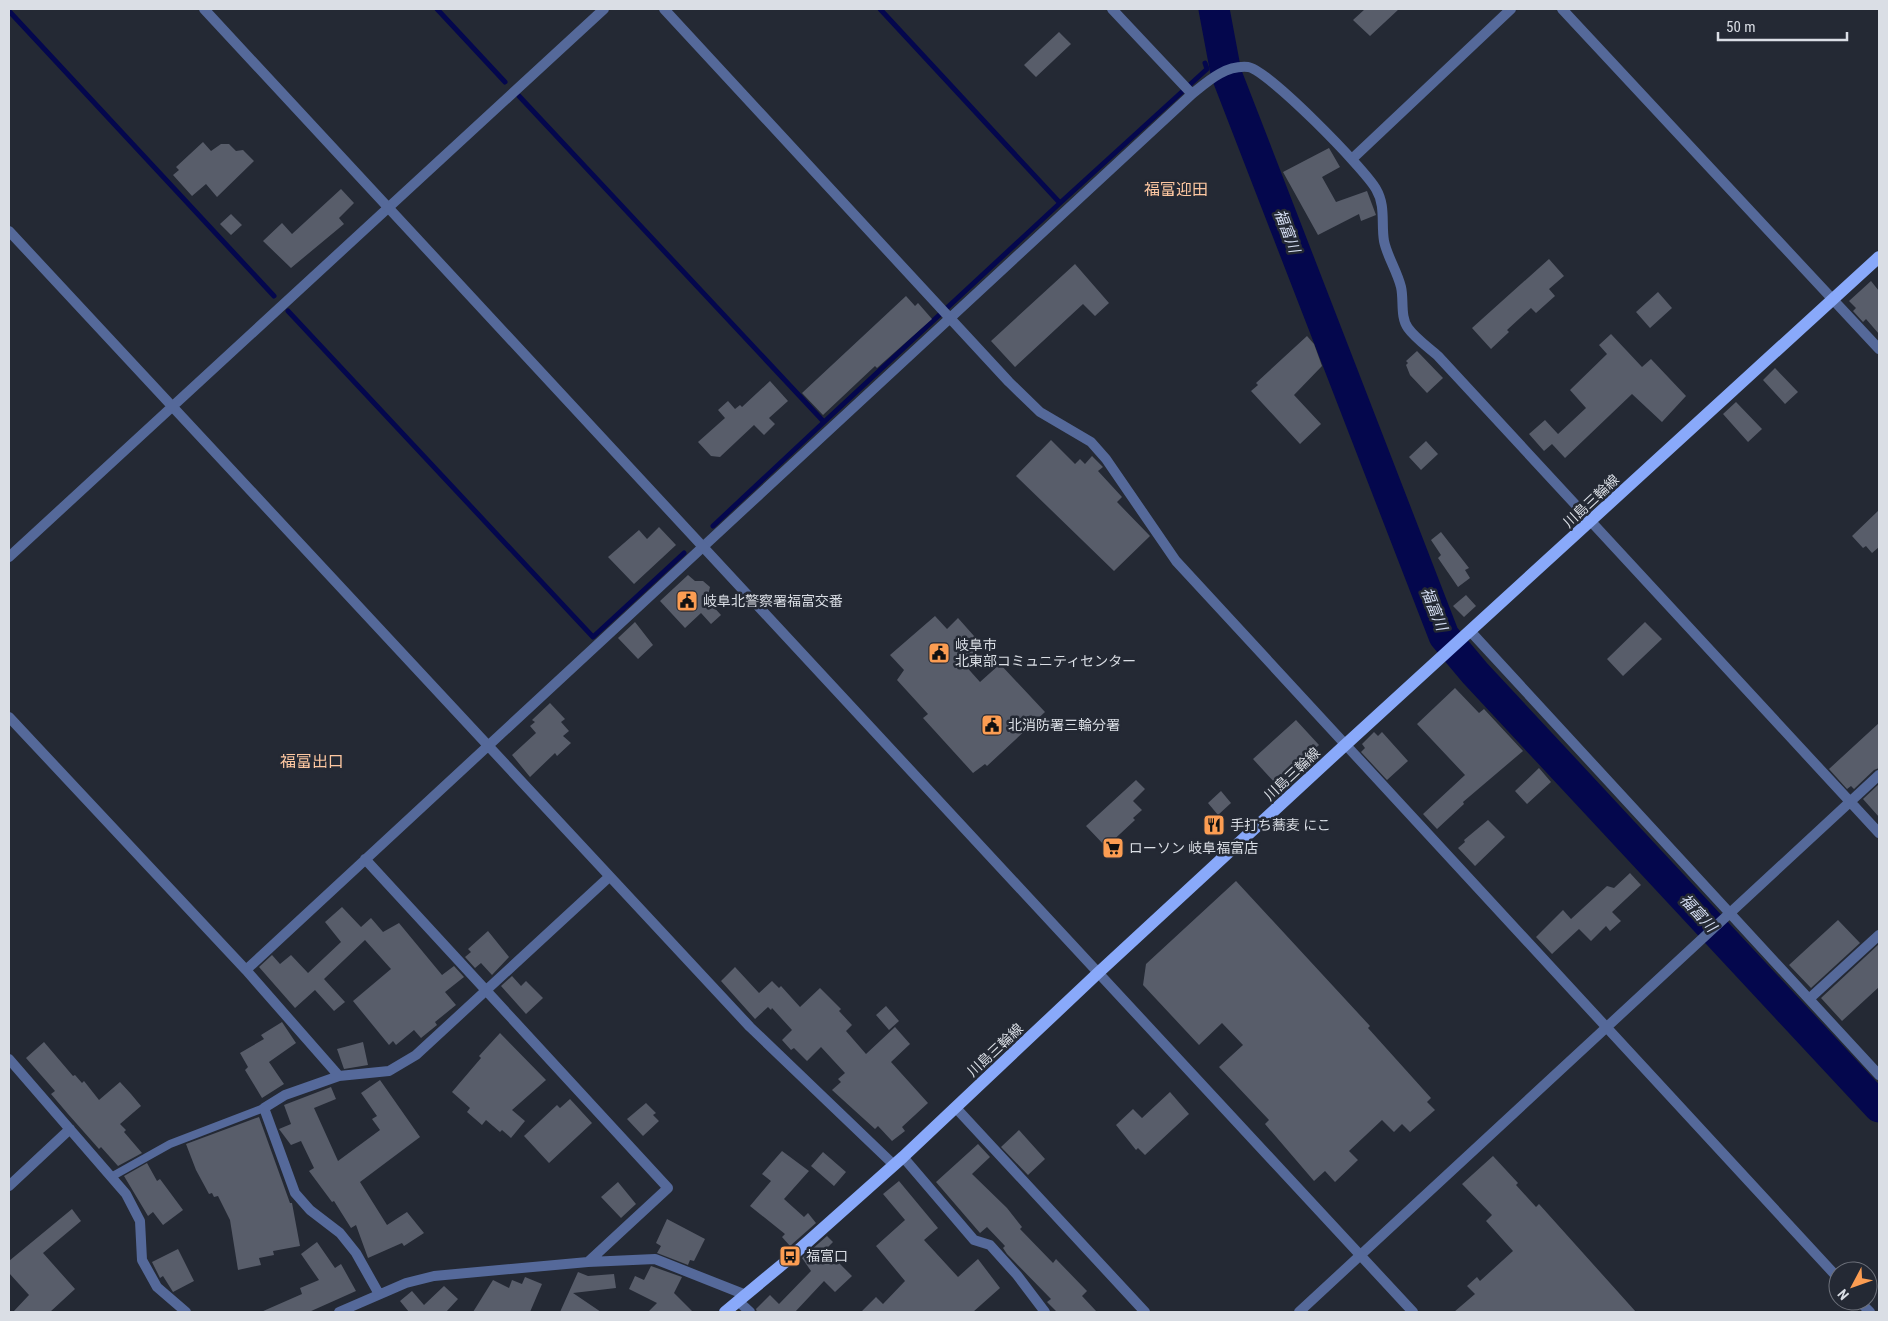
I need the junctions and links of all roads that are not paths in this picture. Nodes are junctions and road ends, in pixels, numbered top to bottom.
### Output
1 (204, 9) edge
2 (604, 9) edge
3 (664, 9) edge
4 (1112, 9) edge
5 (1511, 9) edge
6 (1562, 9) edge
7 (1188, 90) junction
8 (1352, 159) junction
9 (389, 208) junction
10 (9, 231) edge
11 (1879, 257) edge
12 (1833, 299) junction
13 (946, 314) junction
14 (1879, 349) edge
15 (173, 408) junction
16 (1590, 522) junction
17 (703, 546) junction
18 (9, 557) edge
19 (1468, 634) junction
20 (9, 717) edge
21 (489, 745) junction
22 (1344, 746) junction
23 (1879, 775) edge
24 (1851, 802) junction
25 (1879, 833) edge
26 (365, 859) junction
27 (609, 877) junction
28 (1727, 915) junction
29 (1879, 936) edge
30 (246, 970) junction
31 (1098, 973) junction
32 (487, 989) junction
33 (1809, 999) junction
34 (1606, 1026) junction
35 (9, 1059) edge
36 (1879, 1075) edge
37 (339, 1076) junction
38 (264, 1108) junction
39 (956, 1108) junction
40 (70, 1129) junction
41 (898, 1161) junction
42 (111, 1177) junction
43 (9, 1186) edge
44 (1360, 1255) junction
45 (588, 1262) junction
46 (1828, 1267) edge
47 (379, 1294) junction
48 (742, 1298) junction
49 (186, 1312) edge
50 (339, 1312) edge
51 (725, 1312) edge
52 (750, 1312) edge
53 (1045, 1312) edge
54 (1145, 1312) edge
55 (1299, 1312) edge
56 (1414, 1312) edge

1 - 9 street
2 - 9 street
3 - 13 street
4 - 7 street
5 - 8 street
6 - 12 street
7 - 8 street
7 - 13 street
8 - 16 street
9 - 15 street
9 - 17 street
10 - 15 street
11 - 12 main road, 川島三輪線
12 - 14 street
12 - 16 main road, 川島三輪線
13 - 17 street
13 - 22 street
15 - 18 street
15 - 21 street
16 - 19 main road, 川島三輪線
16 - 24 street
17 - 21 street
17 - 31 street
19 - 22 main road, 川島三輪線
19 - 28 street
20 - 30 street
21 - 26 street
21 - 27 street
22 - 31 main road, 川島三輪線
22 - 34 street
23 - 24 street
24 - 25 street
24 - 28 street
26 - 30 street
26 - 32 street
27 - 32 street
27 - 41 street
28 - 33 street
28 - 34 street
29 - 33 street
30 - 37 street
31 - 39 main road, 川島三輪線
31 - 44 street
32 - 37 street
32 - 45 street
33 - 36 street
34 - 44 street
34 - 46 street
35 - 40 street
37 - 38 street
38 - 42 lane
38 - 47 street
39 - 41 main road, 川島三輪線
39 - 54 street
40 - 42 street
40 - 43 street
41 - 48 main road, 川島三輪線
41 - 53 street
42 - 49 street
44 - 55 street
44 - 56 street
45 - 47 street
45 - 48 street
47 - 50 street
48 - 51 main road, 川島三輪線
48 - 52 street

